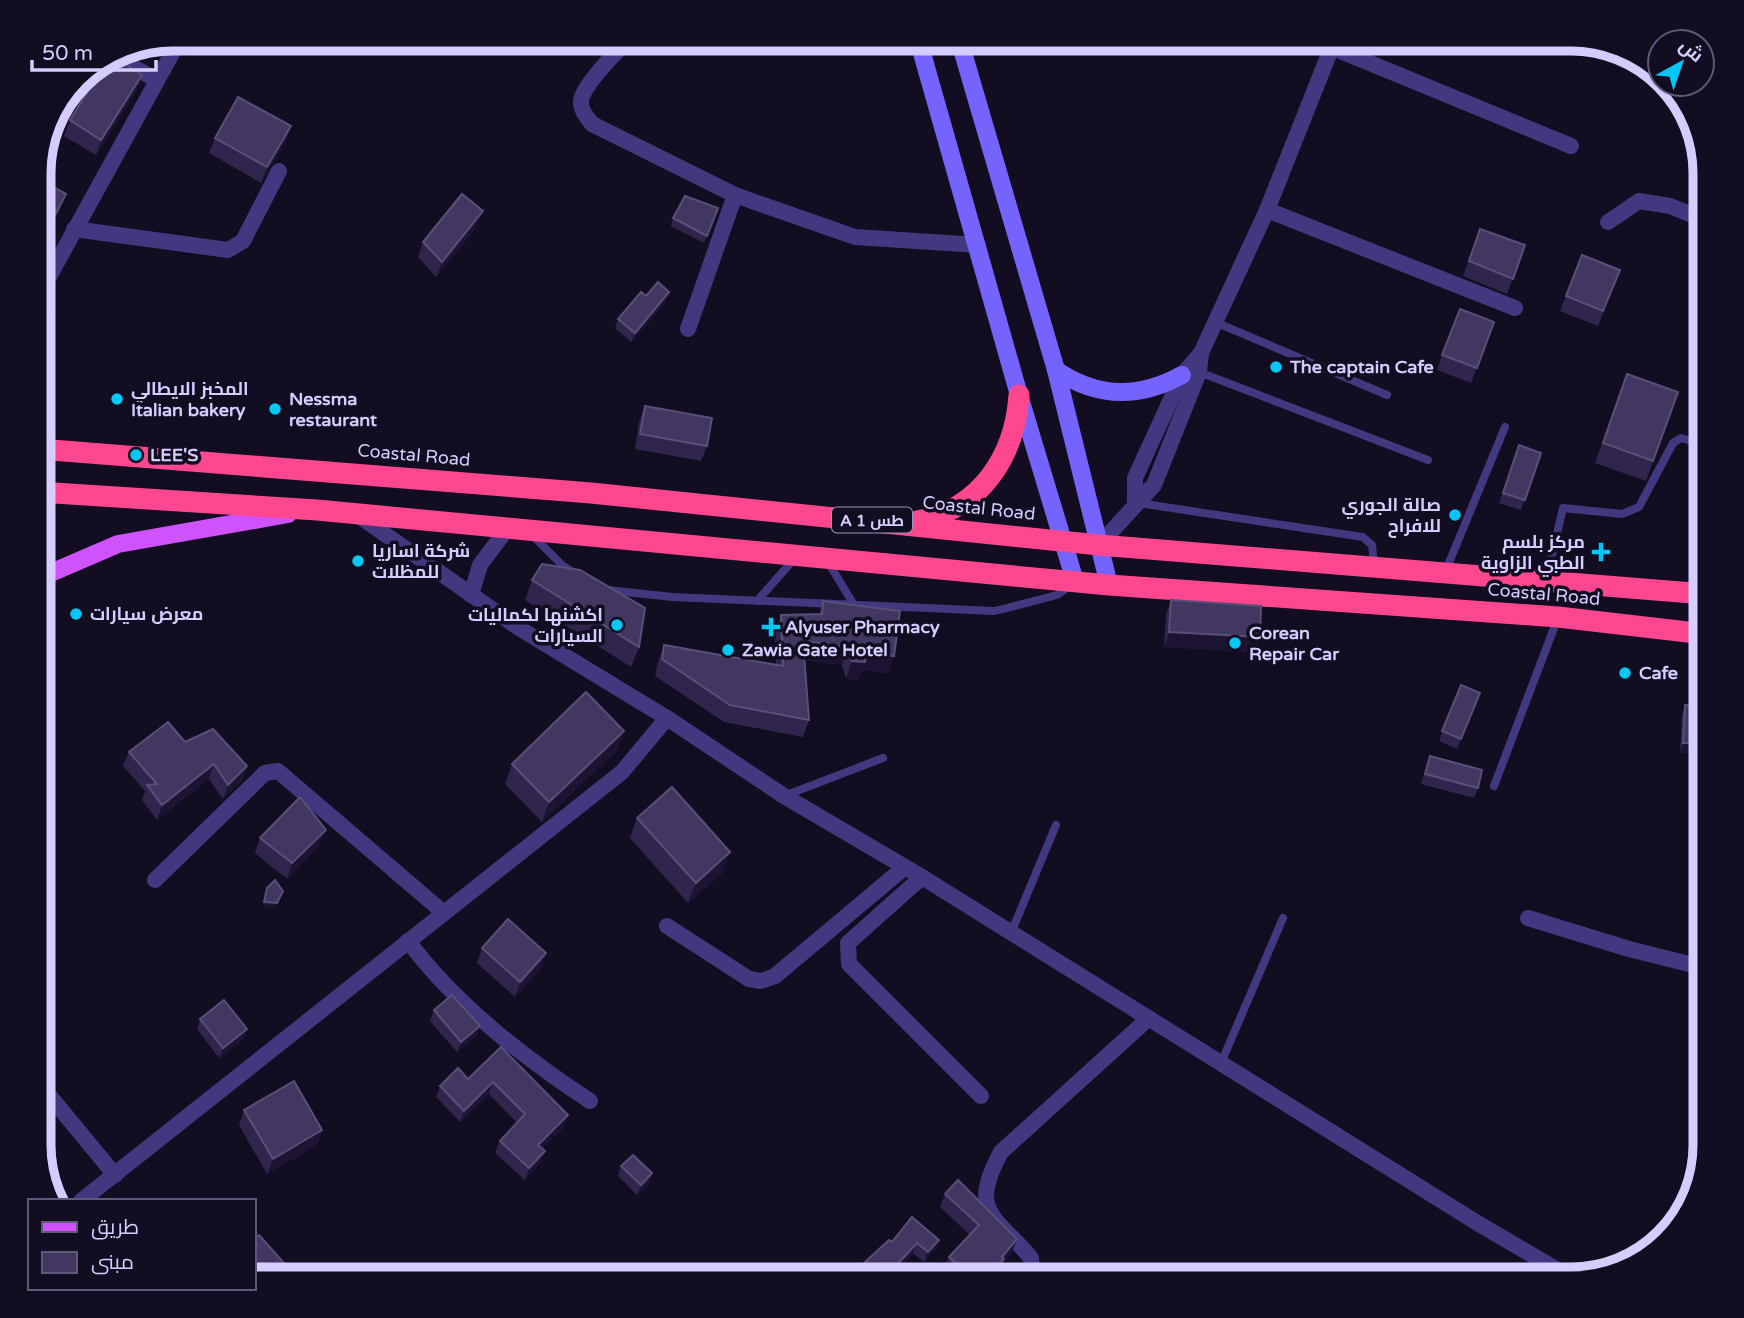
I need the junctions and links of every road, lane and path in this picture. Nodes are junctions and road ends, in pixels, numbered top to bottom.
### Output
1 (173, 51) edge
2 (618, 51) edge
3 (922, 51) edge
4 (963, 51) edge
5 (1330, 51) edge
6 (1351, 51) edge
7 (123, 62) edge
8 (157, 80) junction
9 (1570, 146) dead end
10 (279, 172) dead end
11 (735, 195) junction
12 (1267, 210) junction
13 (1693, 215) edge
14 (1608, 222) dead end
15 (74, 229) junction
16 (978, 245) junction
17 (51, 272) edge
18 (1515, 308) dead end
19 (1215, 322) junction
20 (688, 329) dead end
21 (1056, 370) junction
22 (1190, 374) junction
23 (1018, 395) junction
24 (1387, 395) dead end
25 (1505, 427) dead end
26 (1693, 441) edge
27 (51, 450) edge
28 (1428, 460) dead end
29 (51, 493) edge
30 (1135, 503) junction
31 (317, 510) junction
32 (359, 516) junction
33 (905, 523) junction
34 (506, 529) junction
35 (529, 532) junction
36 (1063, 539) junction
37 (1099, 545) junction
38 (797, 555) junction
39 (825, 556) junction
40 (1375, 568) junction
41 (51, 572) edge
42 (1445, 573) junction
43 (583, 578) edge
44 (1546, 580) junction
45 (1075, 581) junction
46 (593, 584) edge
47 (1109, 585) junction
48 (1693, 593) edge
49 (471, 595) junction
50 (758, 601) junction
51 (854, 605) junction
52 (1558, 617) junction
53 (1693, 633) edge
54 (667, 718) junction
55 (883, 758) dead end
56 (1494, 786) dead end
57 (784, 796) junction
58 (1056, 825) dead end
59 (905, 867) junction
60 (922, 877) junction
61 (155, 880) dead end
62 (444, 913) junction
63 (1283, 918) dead end
64 (1528, 918) dead end
65 (667, 926) dead end
66 (1012, 933) junction
67 (408, 941) junction
68 (1693, 965) edge
69 (1149, 1018) junction
70 (1221, 1063) junction
71 (981, 1096) dead end
72 (51, 1098) edge
73 (590, 1101) dead end
74 (115, 1175) junction
75 (89, 1198) edge
76 (1031, 1267) edge
77 (1552, 1267) edge

1 - 8 street
2 - 11 street
3 - 16 main road
4 - 21 main road
5 - 12 street
6 - 9 street
7 - 8 street
8 - 15 street
10 - 15 street
11 - 16 street
11 - 20 street
12 - 18 street
12 - 19 street
13 - 14 street
15 - 17 street
16 - 23 main road
19 - 22 street
19 - 24 lane
21 - 22 main road
21 - 37 main road
22 - 28 lane
22 - 30 street
23 - 33 highway
23 - 36 main road
25 - 42 lane
26 - 44 lane
27 - 33 highway, Coastal Road / A 1 طس
29 - 31 highway, Coastal Road / A 1 طس
30 - 37 street
30 - 40 lane
31 - 32 highway, Coastal Road / A 1 طس
31 - 41 main road
32 - 34 highway, Coastal Road / A 1 طس
32 - 49 street
33 - 36 highway, Coastal Road / A 1 طس
34 - 35 highway, Coastal Road / A 1 طس
34 - 49 street
35 - 38 highway, Coastal Road / A 1 طس
35 - 43 lane
36 - 37 highway, Coastal Road / A 1 طس
36 - 45 main road
37 - 40 highway, Coastal Road / A 1 طس
37 - 47 main road
38 - 39 highway, Coastal Road / A 1 طس
38 - 50 lane
39 - 45 highway, Coastal Road / A 1 طس
39 - 51 lane
40 - 42 highway, Coastal Road / A 1 طس
42 - 44 highway, Coastal Road / A 1 طس
44 - 48 highway, Coastal Road / A 1 طس
45 - 47 highway, Coastal Road / A 1 طس
45 - 51 lane
46 - 50 lane
47 - 52 highway, Coastal Road / A 1 طس
49 - 54 street
50 - 51 lane
52 - 53 highway, Coastal Road / A 1 طس
52 - 56 lane
54 - 57 street
54 - 62 street
55 - 57 lane
57 - 59 street
58 - 66 lane
59 - 60 street
59 - 65 street
60 - 66 street
60 - 71 street
61 - 62 street
62 - 67 street
63 - 70 lane
64 - 68 street
66 - 69 street
67 - 73 street
67 - 74 street
69 - 70 street
69 - 76 street
70 - 77 street
72 - 74 street
74 - 75 street

